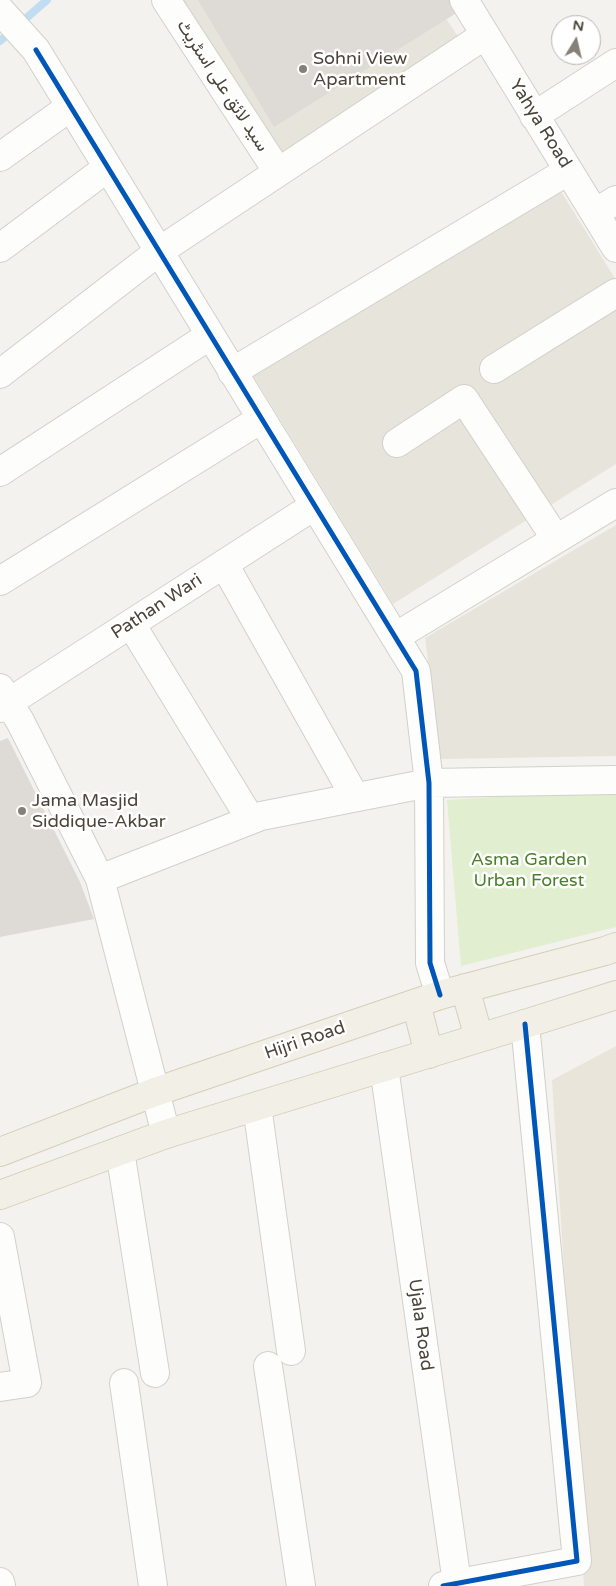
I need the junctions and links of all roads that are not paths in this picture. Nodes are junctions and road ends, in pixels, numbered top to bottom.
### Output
1 (166, 0) edge
2 (472, 3) edge
3 (0, 10) edge
4 (485, 35) junction
5 (616, 64) edge
6 (70, 106) junction
7 (534, 116) junction
8 (0, 157) edge
9 (107, 168) junction
10 (568, 171) junction
11 (278, 172) junction
12 (605, 207) edge
13 (0, 248) edge
14 (616, 248) edge
15 (158, 252) junction
16 (616, 294) edge
17 (209, 336) junction
18 (494, 369) dead end
19 (232, 372) junction
20 (0, 374) edge
21 (261, 419) junction
22 (397, 442) dead end
23 (0, 472) edge
24 (616, 503) edge
25 (314, 506) junction
26 (556, 539) junction
27 (224, 564) junction
28 (0, 581) edge
29 (132, 624) junction
30 (395, 637) junction
31 (3, 699) edge
32 (616, 780) edge
33 (429, 783) junction
34 (355, 797) junction
35 (251, 820) junction
36 (100, 879) junction
37 (616, 947) edge
38 (440, 995) junction
39 (616, 995) edge
40 (525, 1024) junction
41 (479, 1038) junction
42 (429, 1054) junction
43 (384, 1067) junction
44 (155, 1092) junction
45 (257, 1106) junction
46 (166, 1134) junction
47 (120, 1151) junction
48 (0, 1152) edge
49 (0, 1195) edge
50 (0, 1237) edge
51 (291, 1351) dead end
52 (268, 1366) dead end
53 (155, 1373) dead end
54 (124, 1383) dead end
55 (0, 1387) edge
56 (0, 1582) edge
57 (450, 1585) edge
58 (1, 1586) edge
59 (153, 1586) edge
60 (301, 1586) edge

1 - 11 street, سید لائق علی اسٹریٹ
2 - 4 street, Yahya Road
3 - 6 street
4 - 7 street, Yahya Road
4 - 11 street
5 - 7 street
6 - 8 street
6 - 9 street
7 - 10 street, Yahya Road
9 - 13 street
9 - 15 street
10 - 12 street, Yahya Road
10 - 19 street
11 - 15 street
12 - 14 street, Yahya Road
15 - 17 street
15 - 20 street
16 - 18 street
17 - 19 street
17 - 23 street
19 - 21 street
21 - 25 street
21 - 28 street
22 - 26 street
24 - 26 street
25 - 27 street, Pathan Wari
25 - 30 street
26 - 30 street
27 - 29 street, Pathan Wari
27 - 34 street
29 - 31 street, Pathan Wari
29 - 35 street
30 - 33 street
31 - 36 street
32 - 33 street
33 - 34 street
33 - 38 street
34 - 35 street
35 - 36 street
36 - 44 street
37 - 38 main road, Hijri Road
38 - 41 main road
38 - 42 main road
38 - 44 main road, Hijri Road
39 - 40 main road
40 - 41 main road
40 - 57 street
41 - 42 main road
42 - 43 main road
43 - 45 main road
43 - 57 street, Ujala Road
44 - 46 street
44 - 48 main road, Hijri Road
45 - 46 main road
45 - 51 street
46 - 47 main road
47 - 49 main road
47 - 53 street
50 - 55 street
52 - 60 street
54 - 59 street
56 - 58 street

